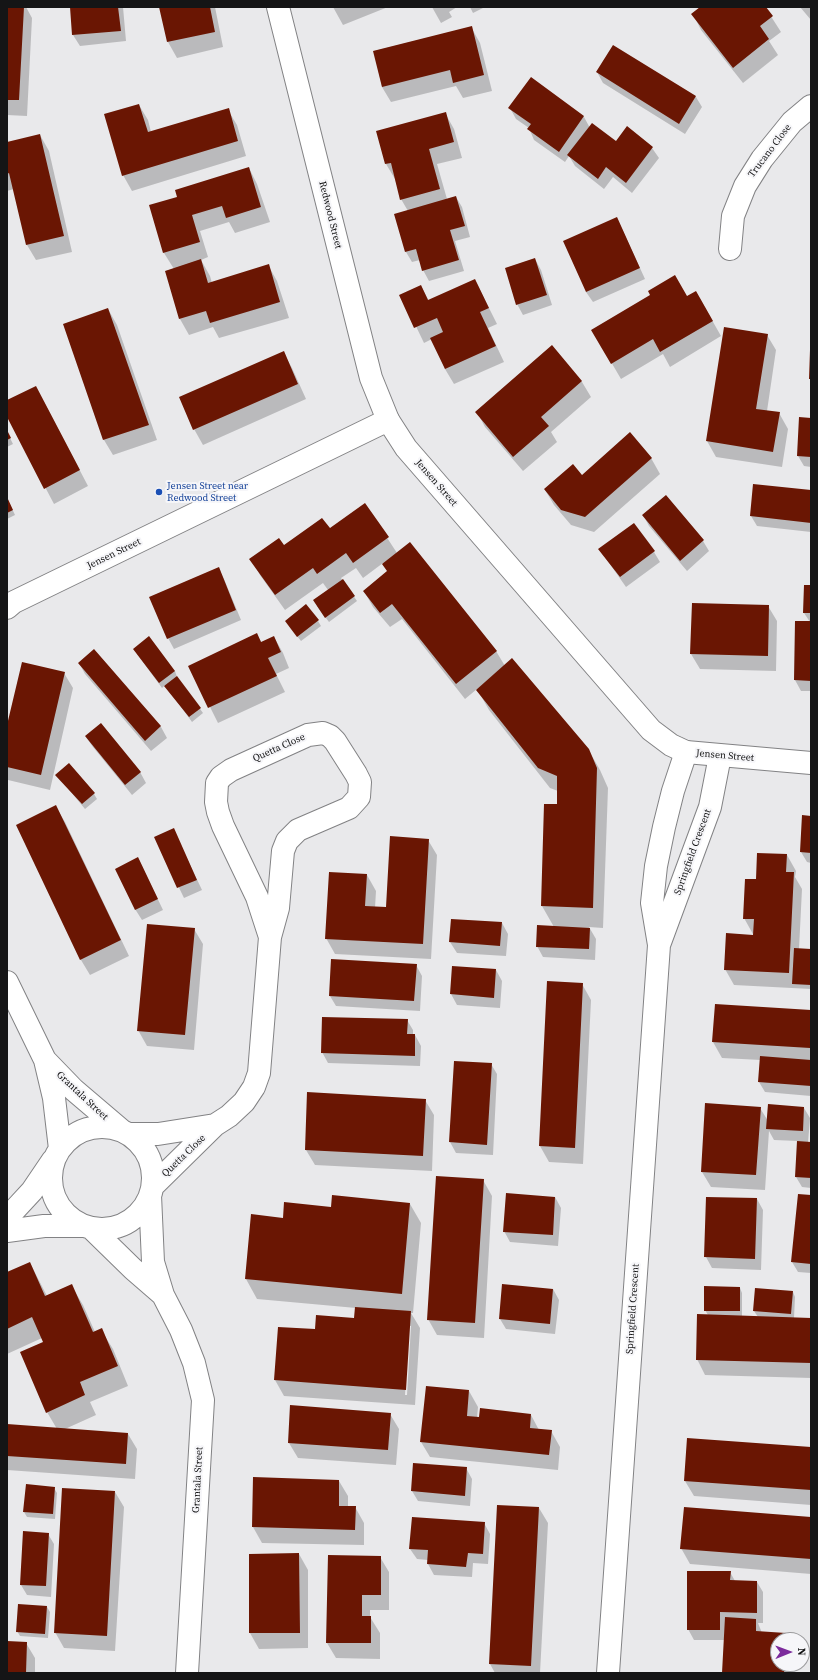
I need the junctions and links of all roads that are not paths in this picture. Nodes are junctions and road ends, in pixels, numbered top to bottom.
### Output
1 (278, 7) edge
2 (811, 106) edge
3 (730, 249) dead end
4 (388, 420) junction
5 (10, 605) edge
6 (686, 752) junction
7 (720, 756) junction
8 (811, 763) edge
9 (270, 937) junction
10 (659, 945) junction
11 (7, 982) edge
12 (45, 1060) junction
13 (215, 1125) junction
14 (125, 1132) junction
15 (58, 1153) junction
16 (151, 1190) junction
17 (7, 1218) edge
18 (87, 1227) junction
19 (7, 1231) edge
20 (163, 1295) junction
21 (187, 1673) edge
22 (608, 1673) edge

1 - 4 street, Redwood Street
2 - 3 street, Trucano Close
4 - 5 street, Jensen Street
4 - 6 street, Jensen Street
6 - 7 street, Jensen Street
6 - 10 street, Springfield Crescent
7 - 8 street, Jensen Street
7 - 10 street, Springfield Crescent
9 - 9 street, Quetta Close
9 - 13 street, Quetta Close
10 - 22 street, Springfield Crescent
11 - 12 street, Grantala Street
12 - 14 street, Grantala Street
12 - 15 street, Grantala Street
13 - 14 street, Quetta Close
13 - 16 street, Quetta Close
14 - 15 street
14 - 16 street
15 - 17 street
15 - 18 street
16 - 18 street
16 - 20 street, Grantala Street
18 - 19 street
18 - 20 street, Grantala Street
20 - 21 street, Grantala Street

